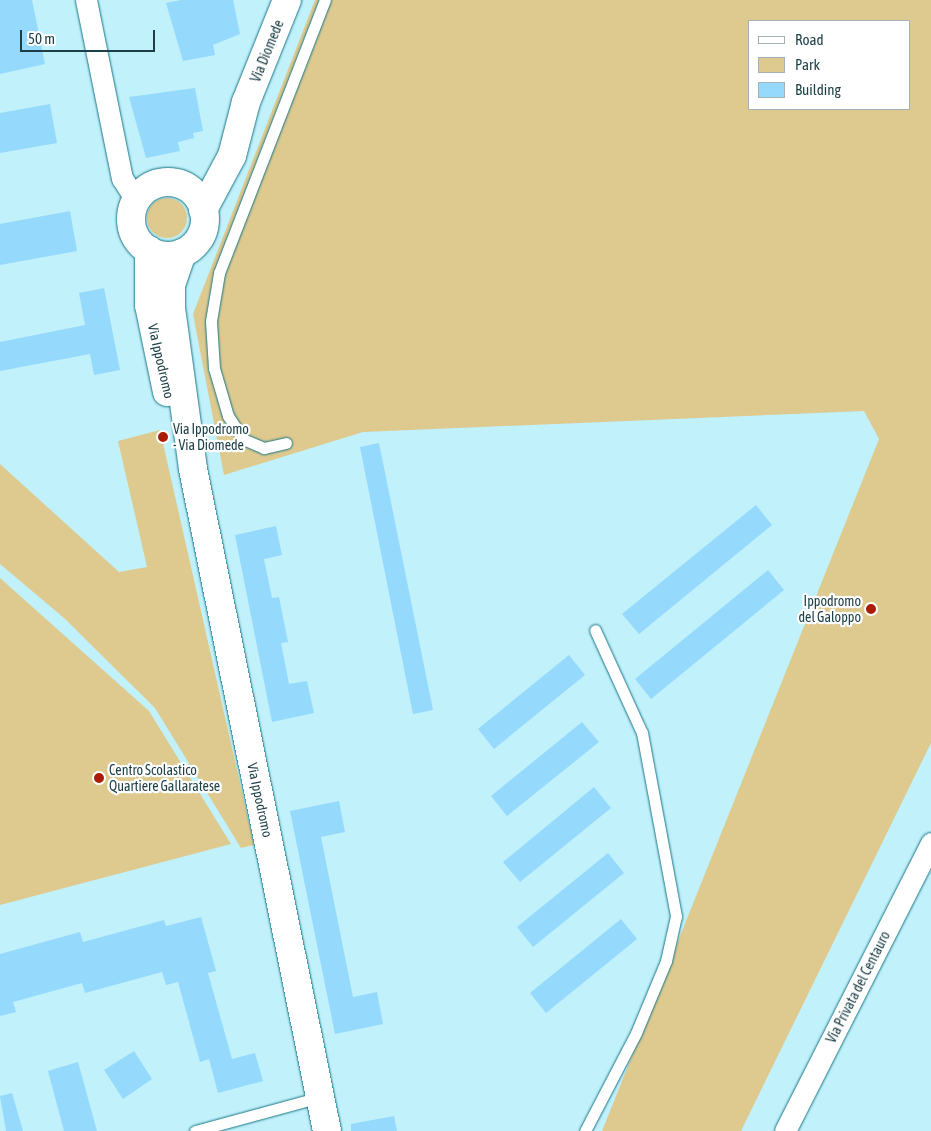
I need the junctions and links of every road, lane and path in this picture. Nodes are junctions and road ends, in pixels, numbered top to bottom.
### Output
1 (86, 0) edge
2 (287, 0) edge
3 (325, 0) edge
4 (246, 102) junction
5 (185, 186) junction
6 (136, 200) junction
7 (203, 210) junction
8 (149, 250) junction
9 (182, 253) junction
10 (286, 443) dead end
11 (193, 469) junction
12 (595, 630) dead end
13 (931, 843) edge
14 (320, 1097) junction
15 (195, 1131) edge
16 (327, 1131) edge
17 (585, 1131) edge
18 (785, 1131) edge

1 - 6 street
2 - 4 street, Via Diomede
3 - 10 lane
4 - 5 street, Via Diomede
4 - 7 street, Via Diomede
5 - 6 street
5 - 7 street
6 - 8 street
7 - 9 street
8 - 9 street
8 - 11 street, Via Ippodromo
9 - 11 street, Via Ippodromo
11 - 14 street, Via Ippodromo
12 - 17 lane
13 - 18 street, Via Privata del Centauro
14 - 15 lane
14 - 16 street, Via Ippodromo

